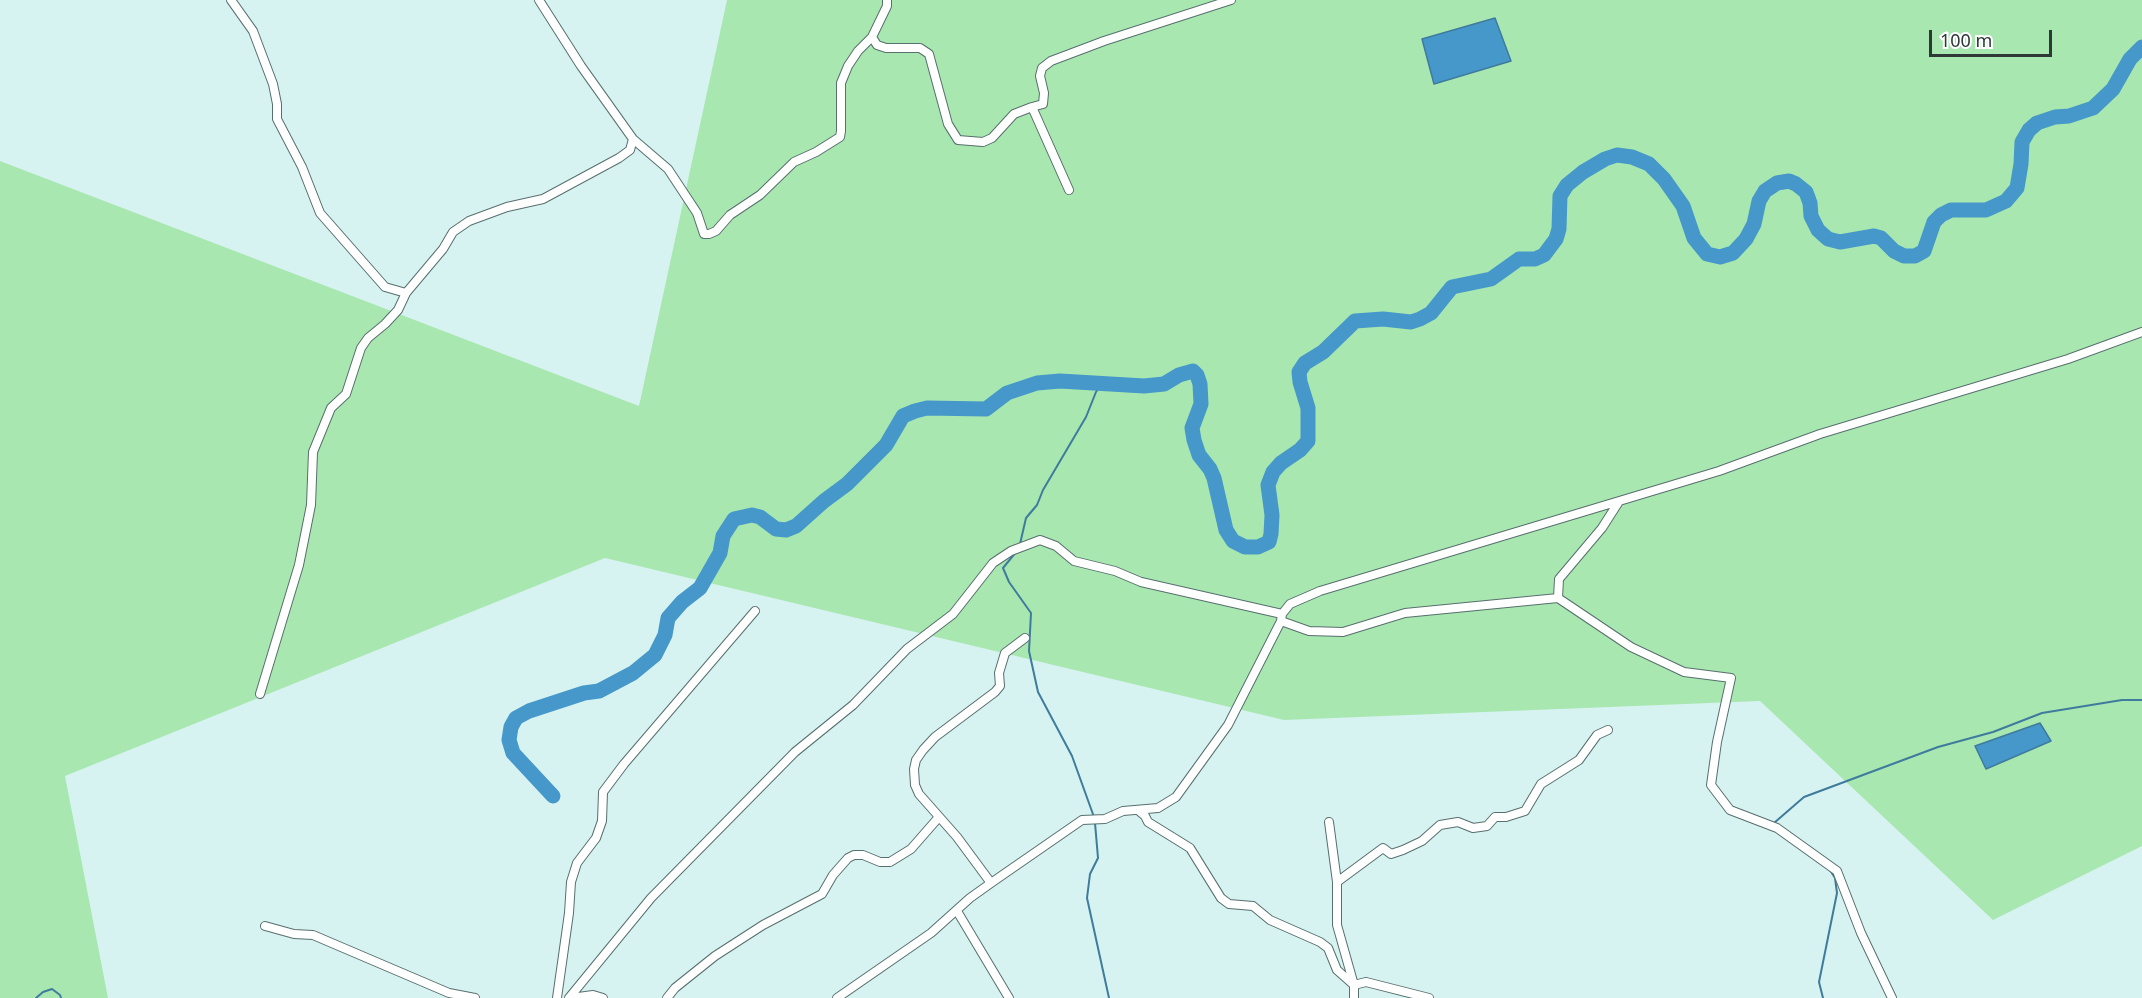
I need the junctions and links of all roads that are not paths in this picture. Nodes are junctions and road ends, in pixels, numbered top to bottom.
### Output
1 (231, 0) edge
2 (539, 0) edge
3 (887, 0) edge
4 (1231, 0) edge
5 (872, 37) junction
6 (1032, 107) junction
7 (633, 139) junction
8 (1069, 190) dead end
9 (406, 293) junction
10 (2142, 332) edge
11 (1618, 502) junction
12 (1558, 598) junction
13 (755, 611) dead end
14 (1282, 618) junction
15 (1025, 638) dead end
16 (260, 694) dead end
17 (1608, 730) dead end
18 (1137, 810) junction
19 (939, 817) junction
20 (1329, 822) dead end
21 (991, 882) junction
22 (1337, 882) junction
23 (957, 911) junction
24 (265, 926) dead end
25 (1354, 985) junction
26 (475, 998) edge
27 (557, 998) edge
28 (570, 998) edge
29 (603, 998) edge
30 (667, 998) edge
31 (837, 998) edge
32 (1009, 998) edge
33 (1354, 998) edge
34 (1429, 998) edge
35 (1892, 998) edge

1 - 9 street
2 - 7 street
3 - 5 street
4 - 6 street
5 - 6 street
5 - 7 street
6 - 8 street
7 - 9 street
9 - 16 street
10 - 11 street
11 - 12 street
11 - 14 street
12 - 14 street
12 - 35 street
13 - 27 street
14 - 18 street
14 - 28 street
15 - 19 street
17 - 22 street
18 - 21 street
18 - 25 street
19 - 21 street
19 - 30 street
20 - 22 street
21 - 23 street
22 - 25 street
23 - 31 street
23 - 32 street
24 - 26 street
25 - 33 street
25 - 34 street
28 - 29 street

